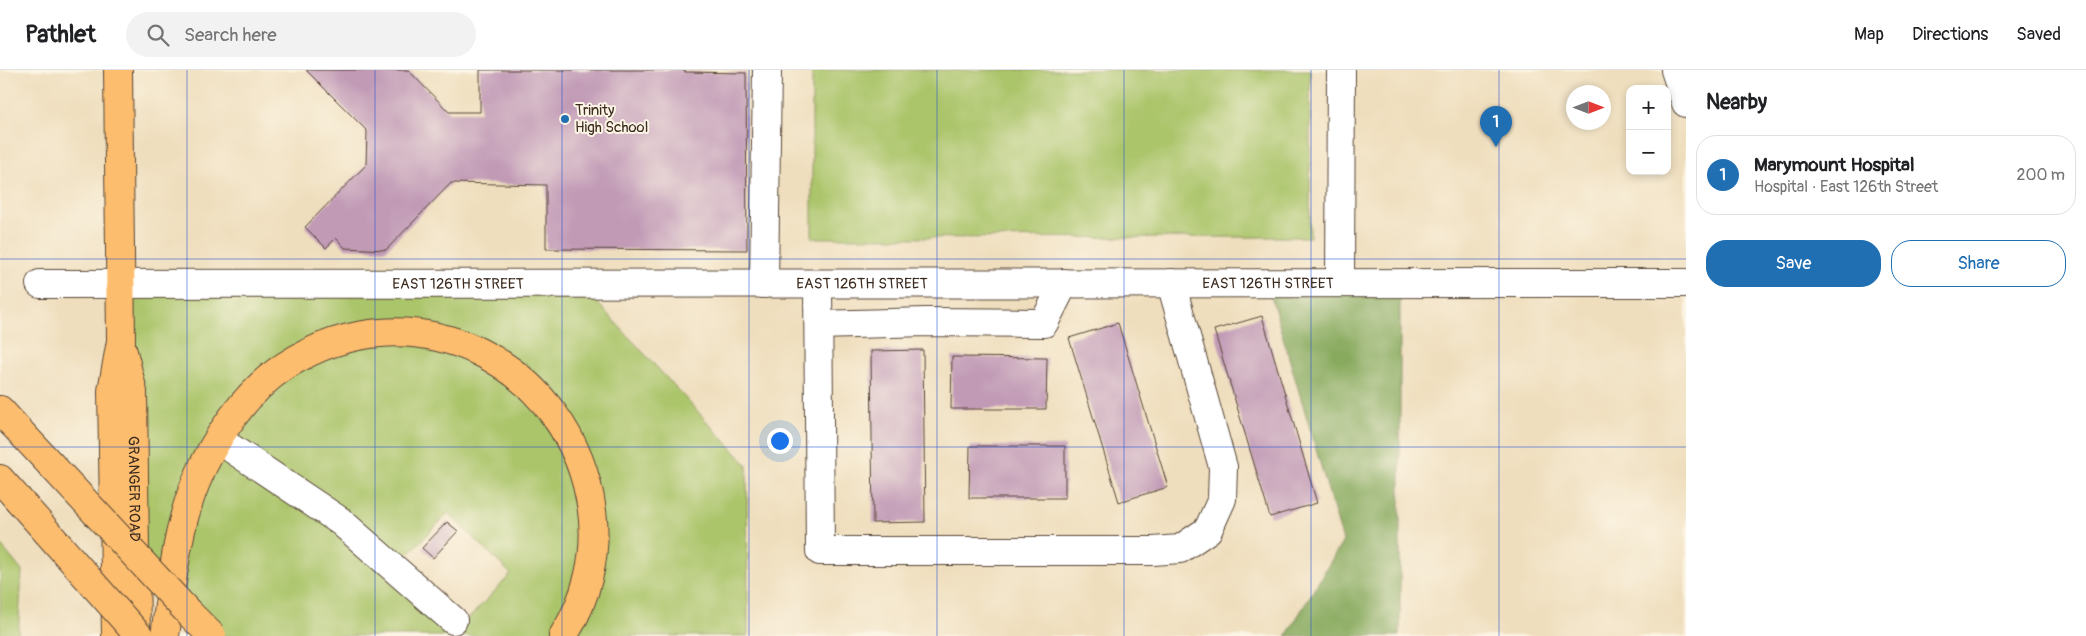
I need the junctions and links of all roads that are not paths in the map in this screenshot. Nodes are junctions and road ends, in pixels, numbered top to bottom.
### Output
1 (118, 70) edge
2 (767, 70) edge
3 (1341, 70) edge
4 (1675, 70) edge
5 (1686, 103) edge
6 (1064, 283) junction
7 (1171, 283) junction
8 (1340, 283) junction
9 (1686, 283) edge
10 (40, 284) dead end
11 (120, 284) junction
12 (764, 284) junction
13 (818, 284) junction
14 (820, 325) junction
15 (121, 341) junction
16 (6, 417) edge
17 (219, 440) junction
18 (8, 489) edge
19 (453, 620) dead end
20 (116, 636) edge
21 (137, 636) edge
22 (165, 636) edge
23 (212, 636) edge
24 (563, 636) edge

1 - 11 main road, GRANGER ROAD
2 - 12 street
3 - 8 street
4 - 5 street
6 - 7 street, EAST 126TH STREET
6 - 13 street, EAST 126TH STREET
6 - 14 street
7 - 8 street, EAST 126TH STREET
7 - 14 street
8 - 9 street, EAST 126TH STREET
10 - 11 street, EAST 126TH STREET
11 - 12 street, EAST 126TH STREET
11 - 15 main road, GRANGER ROAD
12 - 13 street, EAST 126TH STREET
13 - 14 street
15 - 20 main road, GRANGER ROAD
15 - 21 main road, GRANGER ROAD
16 - 23 main road, bridge
17 - 19 street
17 - 22 main road
17 - 24 main road
18 - 21 main road, bridge

